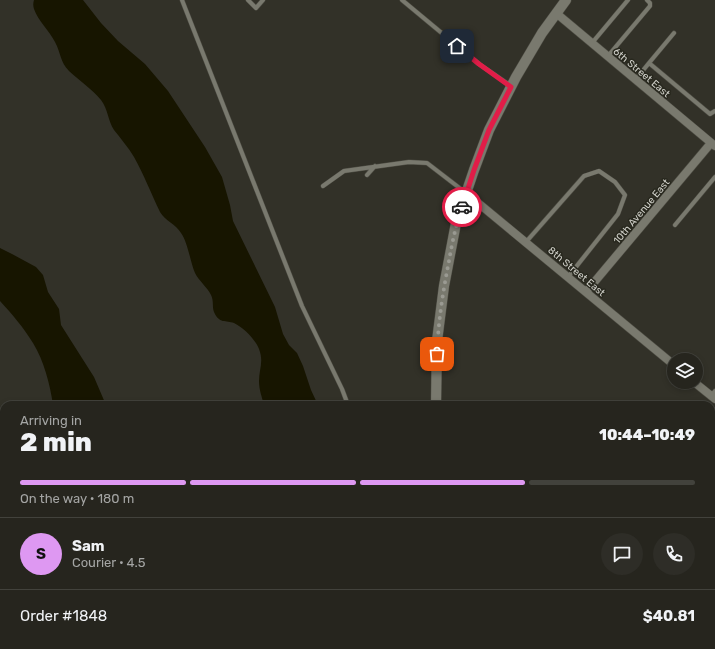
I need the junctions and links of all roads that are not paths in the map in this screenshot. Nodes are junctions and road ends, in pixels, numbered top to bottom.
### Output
1 (182, 0) edge
2 (248, 0) edge
3 (263, 0) edge
4 (402, 0) edge
5 (566, 0) edge
6 (628, 0) edge
7 (647, 0) edge
8 (556, 13) junction
9 (674, 33) dead end
10 (592, 44) junction
11 (607, 56) junction
12 (649, 63) junction
13 (636, 80) junction
14 (511, 87) junction
15 (715, 111) edge
16 (713, 145) edge
17 (376, 166) junction
18 (367, 175) dead end
19 (715, 177) edge
20 (323, 186) dead end
21 (466, 193) junction
22 (675, 225) dead end
23 (526, 242) junction
24 (568, 277) junction
25 (586, 292) junction
26 (667, 359) edge
27 (703, 388) edge
28 (714, 395) edge
29 (346, 401) edge
30 (436, 401) edge

1 - 29 lane
2 - 3 lane
4 - 14 lane
5 - 8 main road
6 - 10 lane
7 - 11 lane
8 - 10 street, 6th Street East
8 - 14 main road
9 - 12 lane
10 - 11 street, 6th Street East
11 - 13 street, 6th Street East
12 - 13 lane
12 - 15 lane
13 - 16 street, 6th Street East
14 - 21 main road
16 - 25 street, 10th Avenue East
17 - 18 lane
17 - 20 lane
17 - 21 lane
19 - 22 lane
21 - 23 street, 8th Street East
21 - 30 main road
23 - 24 street, 8th Street East
23 - 24 lane
24 - 25 street, 8th Street East
25 - 26 street, 8th Street East
27 - 28 street

